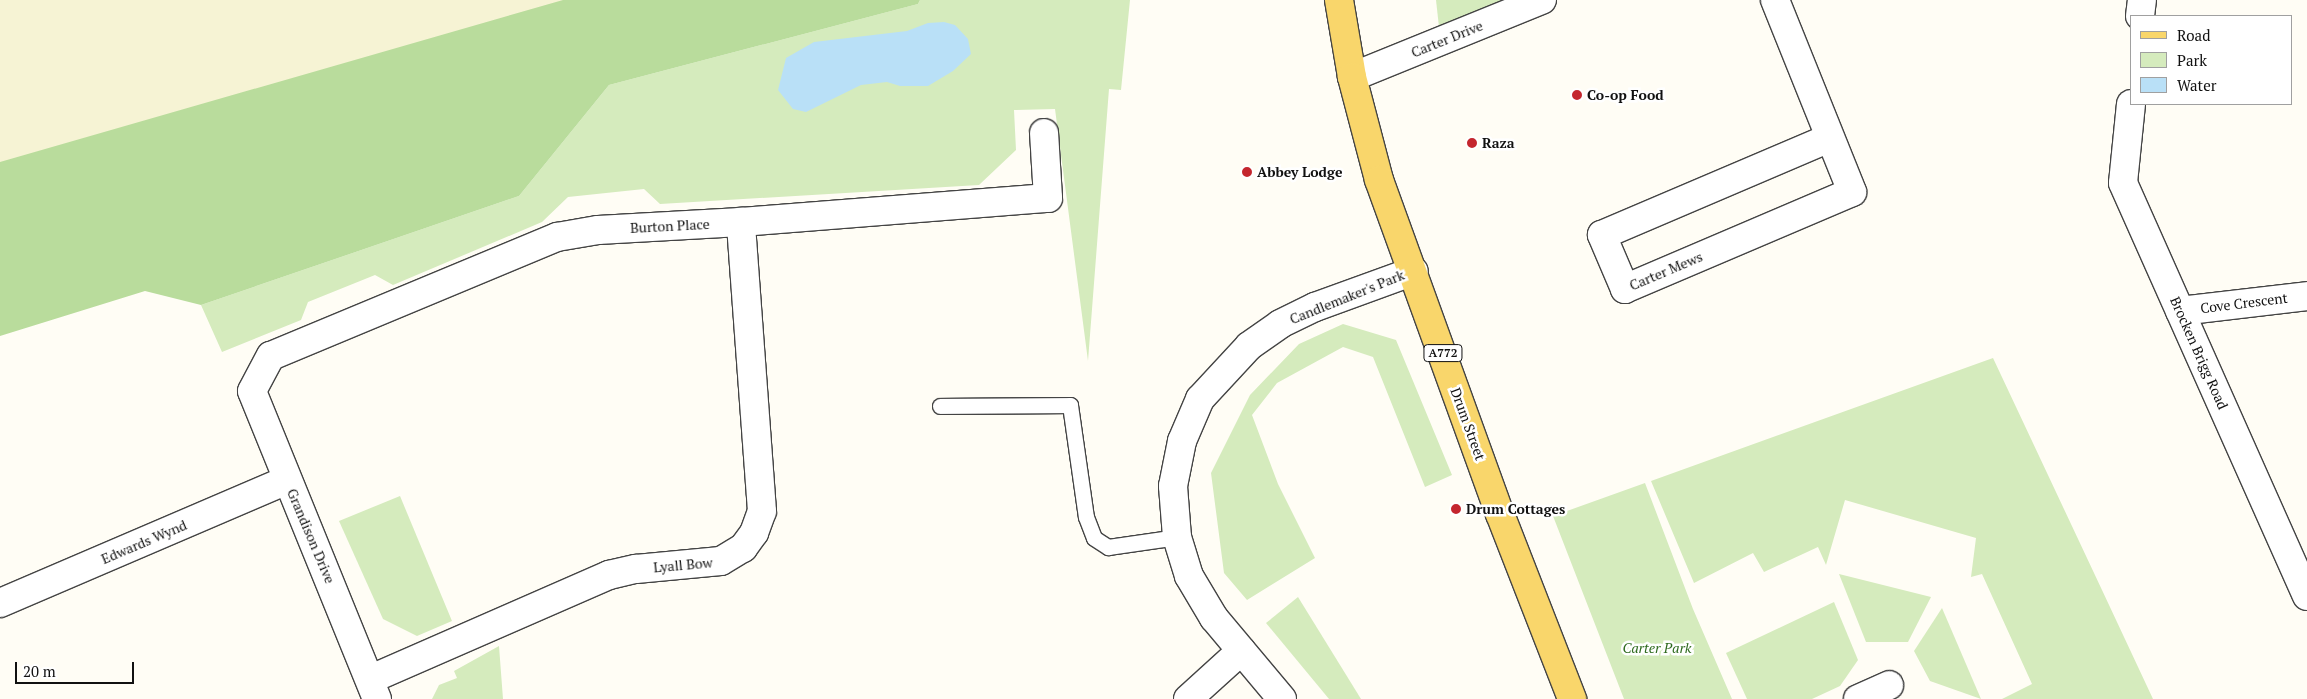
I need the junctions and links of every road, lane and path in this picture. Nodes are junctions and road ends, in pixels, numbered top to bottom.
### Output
1 (1340, 0) edge
2 (1542, 0) edge
3 (1775, 0) edge
4 (2142, 0) edge
5 (2140, 15) edge
6 (1352, 77) junction
7 (2131, 105) edge
8 (1044, 133) dead end
9 (1829, 138) junction
10 (741, 222) junction
11 (1414, 271) junction
12 (2307, 296) edge
13 (2180, 311) junction
14 (262, 374) joint
15 (940, 406) dead end
16 (287, 480) junction
17 (1177, 538) junction
18 (2307, 596) edge
19 (0, 603) edge
20 (1242, 651) junction
21 (1889, 685) dead end
22 (374, 689) edge
23 (1188, 699) edge
24 (1282, 699) edge
25 (1572, 699) edge
26 (1858, 699) edge

1 - 6 main road, Drum Street / A772
2 - 6 street, Carter Drive
3 - 9 street, Carter Mews
4 - 5 street
6 - 11 main road, Drum Street / A772
7 - 13 street, Brocken Brigg Road
8 - 10 street, Burton Place
9 - 9 street, Carter Mews
10 - 14 street, Burton Place
10 - 22 street, Lyall Bow
11 - 17 street, Candlemaker's Park
11 - 25 main road, Drum Street / A772
12 - 13 street, Cove Crescent
13 - 18 street, Brocken Brigg Road
14 - 16 street, Grandison Drive
15 - 17 lane
16 - 19 street, Edwards Wynd
16 - 22 street, Grandison Drive
17 - 20 street, Candlemaker's Park
20 - 23 street
20 - 24 street, Candlemaker's Park
21 - 26 street

